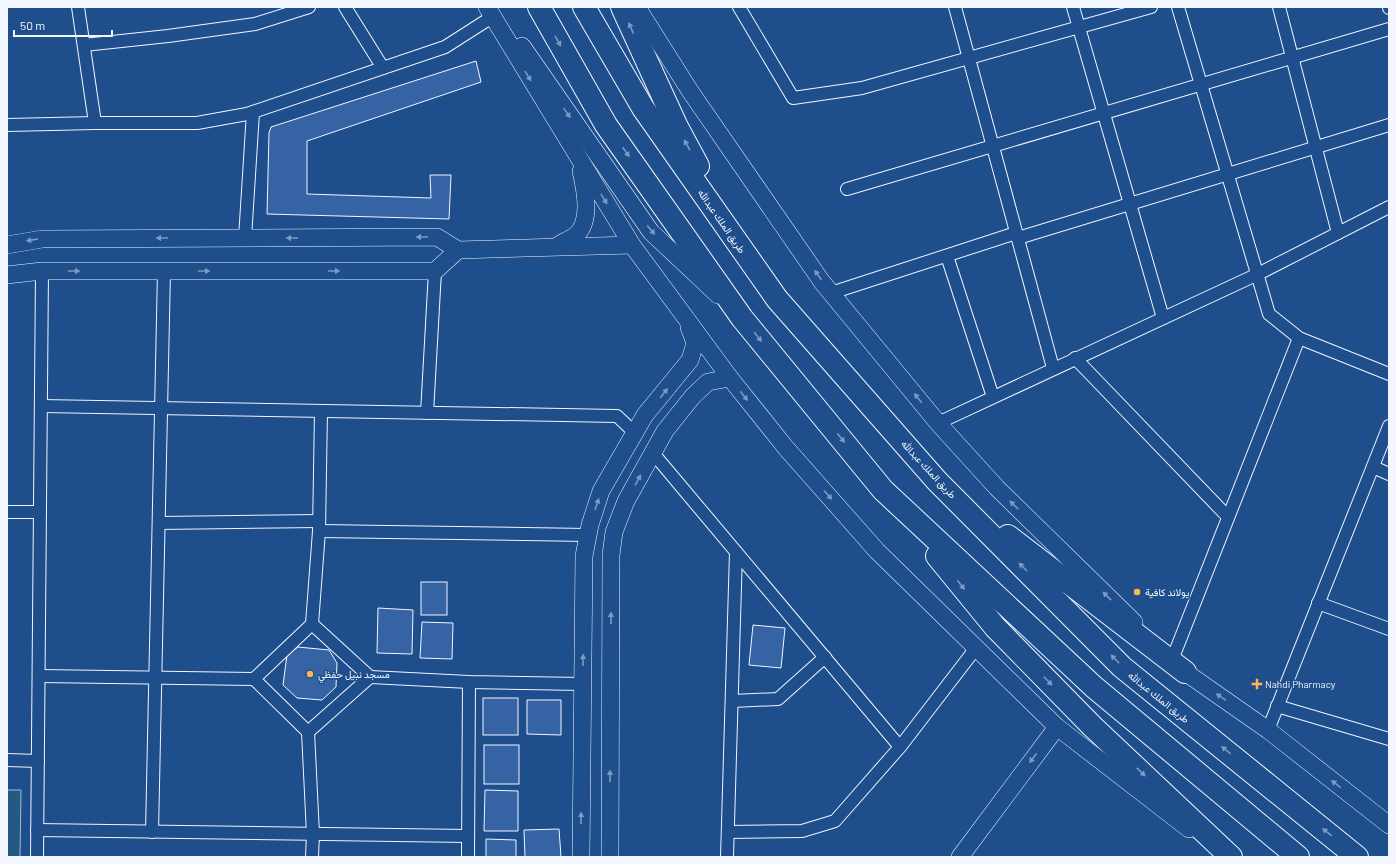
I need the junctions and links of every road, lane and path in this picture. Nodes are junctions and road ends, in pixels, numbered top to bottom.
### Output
1 (78, 7) edge
2 (309, 7) edge
3 (345, 7) edge
4 (539, 7) edge
5 (584, 7) edge
6 (622, 7) edge
7 (636, 7) edge
8 (739, 7) edge
9 (955, 7) edge
10 (1072, 7) edge
11 (1151, 7) edge
12 (1178, 7) edge
13 (1279, 7) edge
14 (489, 12) edge
15 (1078, 27) junction
16 (1389, 29) edge
17 (84, 45) junction
18 (969, 58) junction
19 (1292, 58) junction
20 (382, 68) junction
21 (1201, 84) junction
22 (253, 112) junction
23 (1103, 114) junction
24 (95, 123) junction
25 (7, 125) edge
26 (1389, 125) edge
27 (993, 146) junction
28 (1316, 147) junction
29 (579, 159) junction
30 (1228, 174) junction
31 (847, 189) dead end
32 (1130, 204) junction
33 (1389, 207) edge
34 (1338, 233) junction
35 (1017, 236) junction
36 (245, 238) junction
37 (7, 244) edge
38 (632, 245) junction
39 (553, 247) junction
40 (458, 250) junction
41 (947, 256) junction
42 (164, 270) junction
43 (42, 271) junction
44 (435, 271) junction
45 (1258, 274) junction
46 (7, 275) edge
47 (831, 293) junction
48 (777, 299) junction
49 (742, 318) junction
50 (1163, 318) junction
51 (685, 319) junction
52 (1299, 338) junction
53 (1075, 358) junction
54 (1053, 368) junction
55 (1389, 374) edge
56 (730, 378) junction
57 (993, 397) junction
58 (41, 406) junction
59 (161, 408) junction
60 (321, 411) junction
61 (427, 412) junction
62 (938, 423) junction
63 (1389, 426) edge
64 (635, 433) junction
65 (653, 453) junction
66 (1373, 467) junction
67 (1389, 474) edge
68 (937, 481) junction
69 (883, 490) junction
70 (7, 512) edge
71 (40, 512) junction
72 (1228, 517) junction
73 (159, 522) junction
74 (319, 526) junction
75 (588, 534) junction
76 (736, 552) junction
77 (1318, 603) junction
78 (312, 624) junction
79 (1389, 629) edge
80 (976, 648) junction
81 (825, 657) junction
82 (1178, 666) junction
83 (39, 676) junction
84 (156, 677) junction
85 (370, 677) junction
86 (254, 679) junction
87 (469, 682) junction
88 (582, 684) junction
89 (732, 701) junction
90 (1277, 706) junction
91 (1057, 727) junction
92 (1268, 730) junction
93 (308, 732) junction
94 (1389, 739) edge
95 (900, 747) junction
96 (7, 760) edge
97 (38, 761) junction
98 (1389, 825) edge
99 (37, 830) junction
100 (152, 832) junction
101 (728, 832) junction
102 (313, 834) junction
103 (468, 836) junction
104 (37, 857) edge
105 (312, 857) edge
106 (468, 857) edge
107 (581, 857) edge
108 (610, 857) edge
109 (727, 857) edge
110 (960, 857) edge
111 (1224, 857) edge
112 (1231, 857) edge
113 (1298, 857) edge
114 (1357, 857) edge

1 - 17 street
2 - 17 street
3 - 20 street
4 -> 49 highway
5 - 48 highway, طريق الملك عبدالله
48 -> 6 highway
47 -> 7 main road
8 - 18 street
9 - 18 street
10 - 15 street
11 - 15 street
12 - 21 street
13 - 19 street
14 - 20 street
14 -> 29 main road
14 -> 49 main road
15 - 18 street
15 - 23 street
16 - 19 street
17 - 24 street
18 - 27 street
19 - 21 street
19 - 28 street
20 - 22 street
21 - 23 street
21 - 30 street
22 - 24 street
22 - 36 street
23 - 27 street
23 - 32 street
24 - 25 street
26 - 28 street
27 - 31 street
27 - 35 street
28 - 30 street
28 - 34 street
29 -> 38 main road
29 - 39 main road
30 - 32 street
30 - 45 street
32 - 35 street
32 - 50 street
33 - 34 street
34 - 45 street
35 - 41 street
35 - 54 street
36 -> 37 main road
40 -> 36 main road
38 - 39 main road
38 - 51 main road
39 - 40 main road
40 - 44 main road
41 - 47 street
41 - 57 street
43 -> 42 main road
42 -> 44 main road
42 - 59 street
43 - 46 main road
43 - 58 street
44 - 61 street
45 - 50 street
45 - 52 street
62 -> 47 main road
48 - 68 highway, طريق الملك عبدالله
49 -> 69 highway
50 - 53 street
51 - 56 main road
64 -> 51 main road
52 - 55 street
52 - 72 street
53 - 54 street
53 - 72 street
54 - 57 street
56 - 65 main road
56 -> 80 main road
57 - 62 street
58 - 59 street
58 - 71 street
59 - 60 street
59 - 73 street
60 - 61 street
60 - 74 street
61 - 64 street
82 -> 62 main road
63 - 66 street
64 - 65 main road
75 -> 64 main road
65 - 76 street
108 -> 65 main road
66 - 67 street
66 - 77 street
68 - 82 highway
114 -> 68 highway, طريق الملك عبدالله
69 -> 112 highway
69 - 113 highway
70 - 71 street
71 - 83 street
72 - 82 street
73 - 74 street
73 - 84 street
74 - 75 street
74 - 78 street
88 -> 75 main road
76 - 81 street
76 - 89 street
77 - 79 street
77 - 90 street
78 - 85 street
78 - 86 street
80 - 91 main road
80 - 95 street
81 - 89 street
81 - 95 street
92 -> 82 main road
83 - 84 street
83 - 97 street
84 - 86 street
84 - 100 street
85 - 87 street
85 - 93 street
86 - 93 street
87 - 88 street
87 - 103 street
107 -> 88 main road
89 - 101 street
90 - 92 street
90 - 94 street
91 -> 110 main road
91 - 111 main road
98 -> 92 main road
93 - 102 street
95 - 101 street
96 - 97 street
97 - 99 street
99 - 100 street
99 - 104 street
100 - 102 street
101 - 109 street
102 - 103 street
102 - 105 street
103 - 106 street

